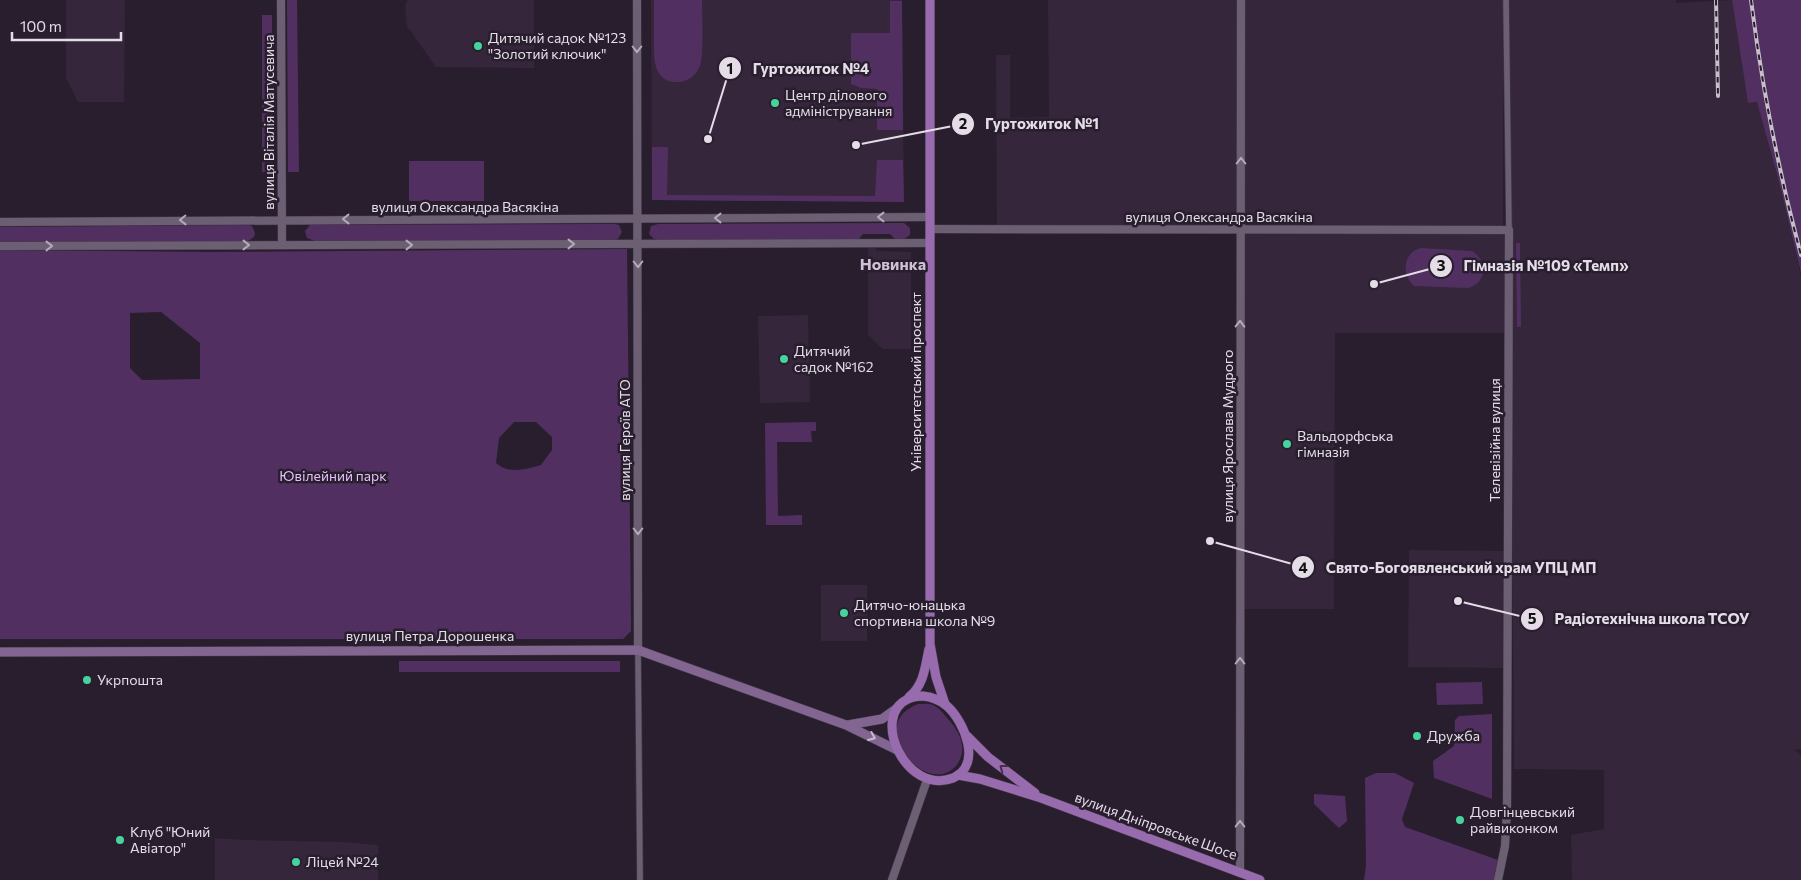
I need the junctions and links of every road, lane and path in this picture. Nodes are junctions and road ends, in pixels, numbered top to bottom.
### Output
1 (281, 0) edge
2 (637, 0) edge
3 (930, 0) edge
4 (1241, 0) edge
5 (1506, 0) edge
6 (930, 217) junction
7 (281, 219) junction
8 (637, 219) junction
9 (0, 222) edge
10 (930, 229) junction
11 (1242, 229) junction
12 (1508, 230) junction
13 (930, 243) junction
14 (638, 244) junction
15 (282, 245) junction
16 (0, 246) edge
17 (930, 644) junction
18 (638, 650) junction
19 (0, 652) edge
20 (907, 699) junction
21 (945, 704) junction
22 (896, 709) junction
23 (846, 725) junction
24 (967, 735) junction
25 (897, 750) junction
26 (958, 775) junction
27 (927, 780) junction
28 (1041, 798) junction
29 (1240, 872) junction
30 (640, 880) edge
31 (892, 880) edge
32 (1260, 880) edge
33 (1498, 880) edge

1 - 7 street, вулиця Віталія Матусевича
2 -> 8 street, вулиця Героїв АТО
3 - 6 main road, Університетський проспект
11 -> 4 street, вулиця Ярослава Мудрого
5 - 12 street, Телевізійна вулиця
6 -> 8 street, вулиця Олександра Васякіна
6 - 10 main road, Університетський проспект
8 -> 7 street, вулиця Олександра Васякіна
7 -> 9 street, вулиця Олександра Васякіна
7 - 15 street, вулиця Віталія Матусевича
8 - 14 street, вулиця Героїв АТО
10 - 11 street, вулиця Олександра Васякіна
10 - 13 main road, Університетський проспект
11 - 12 street, вулиця Олександра Васякіна
29 -> 11 street, вулиця Ярослава Мудрого
12 - 33 street, Телевізійна вулиця
13 - 14 street
13 - 17 main road, Університетський проспект
15 -> 14 street
14 -> 18 street, вулиця Героїв АТО
16 -> 15 street
17 - 20 main road
17 - 21 main road
18 - 19 main road, вулиця Петра Дорошенка
18 - 23 main road, вулиця Петра Дорошенка
18 - 30 street, вулиця Героїв АТО
20 - 21 main road
20 - 22 main road
21 - 24 main road
22 - 23 main road
22 - 25 main road
23 -> 25 main road, вулиця Петра Дорошенка
24 - 26 main road
28 -> 24 main road
25 - 27 main road
26 - 27 main road
26 - 28 main road
27 - 31 street
28 - 29 main road, вулиця Дніпровське Шосе
29 - 32 main road, вулиця Дніпровське Шосе

